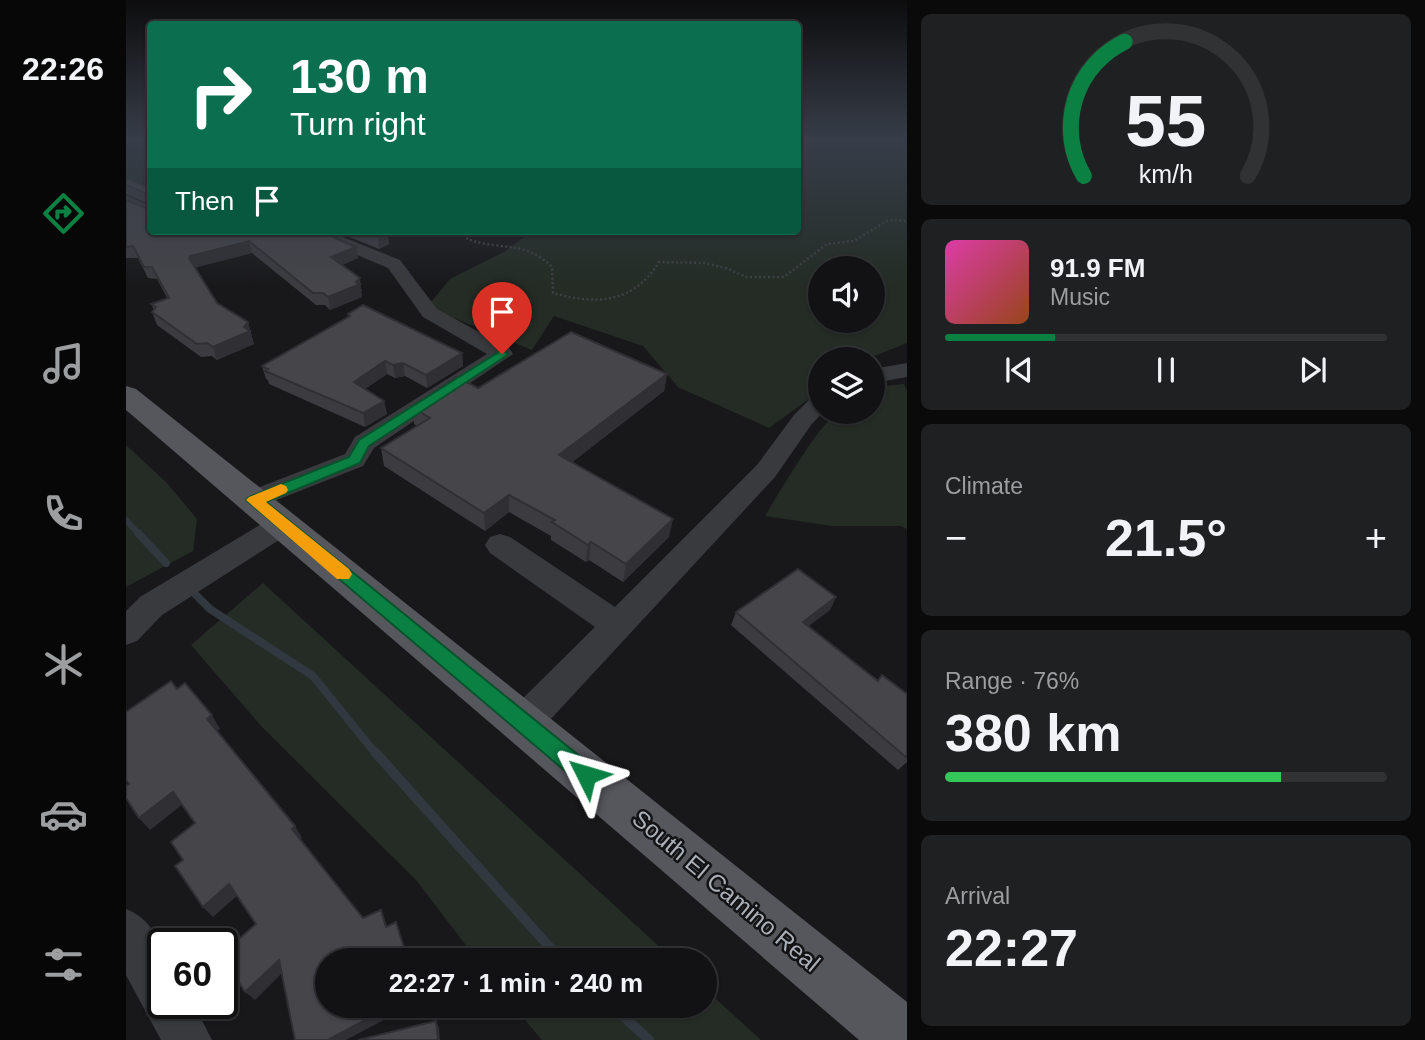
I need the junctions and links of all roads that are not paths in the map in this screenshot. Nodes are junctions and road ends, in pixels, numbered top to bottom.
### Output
1 (126, 200) edge
2 (147, 210) edge
3 (324, 235) edge
4 (907, 370) edge
5 (885, 374) edge
6 (126, 395) edge
7 (808, 414) edge
8 (269, 512) junction
9 (500, 545) dead end
10 (617, 625) junction
11 (126, 632) edge
12 (523, 723) junction
13 (126, 931) edge
14 (147, 968) edge
15 (176, 1019) edge
16 (188, 1040) edge
17 (906, 1040) edge

1 - 2 street
3 - 8 street
4 - 5 street
6 - 8 main road, South El Camino Real
7 - 10 street
8 - 11 street
8 - 12 main road, South El Camino Real
9 - 10 street
10 - 12 street
12 - 17 main road, South El Camino Real
13 - 14 street
15 - 16 street

